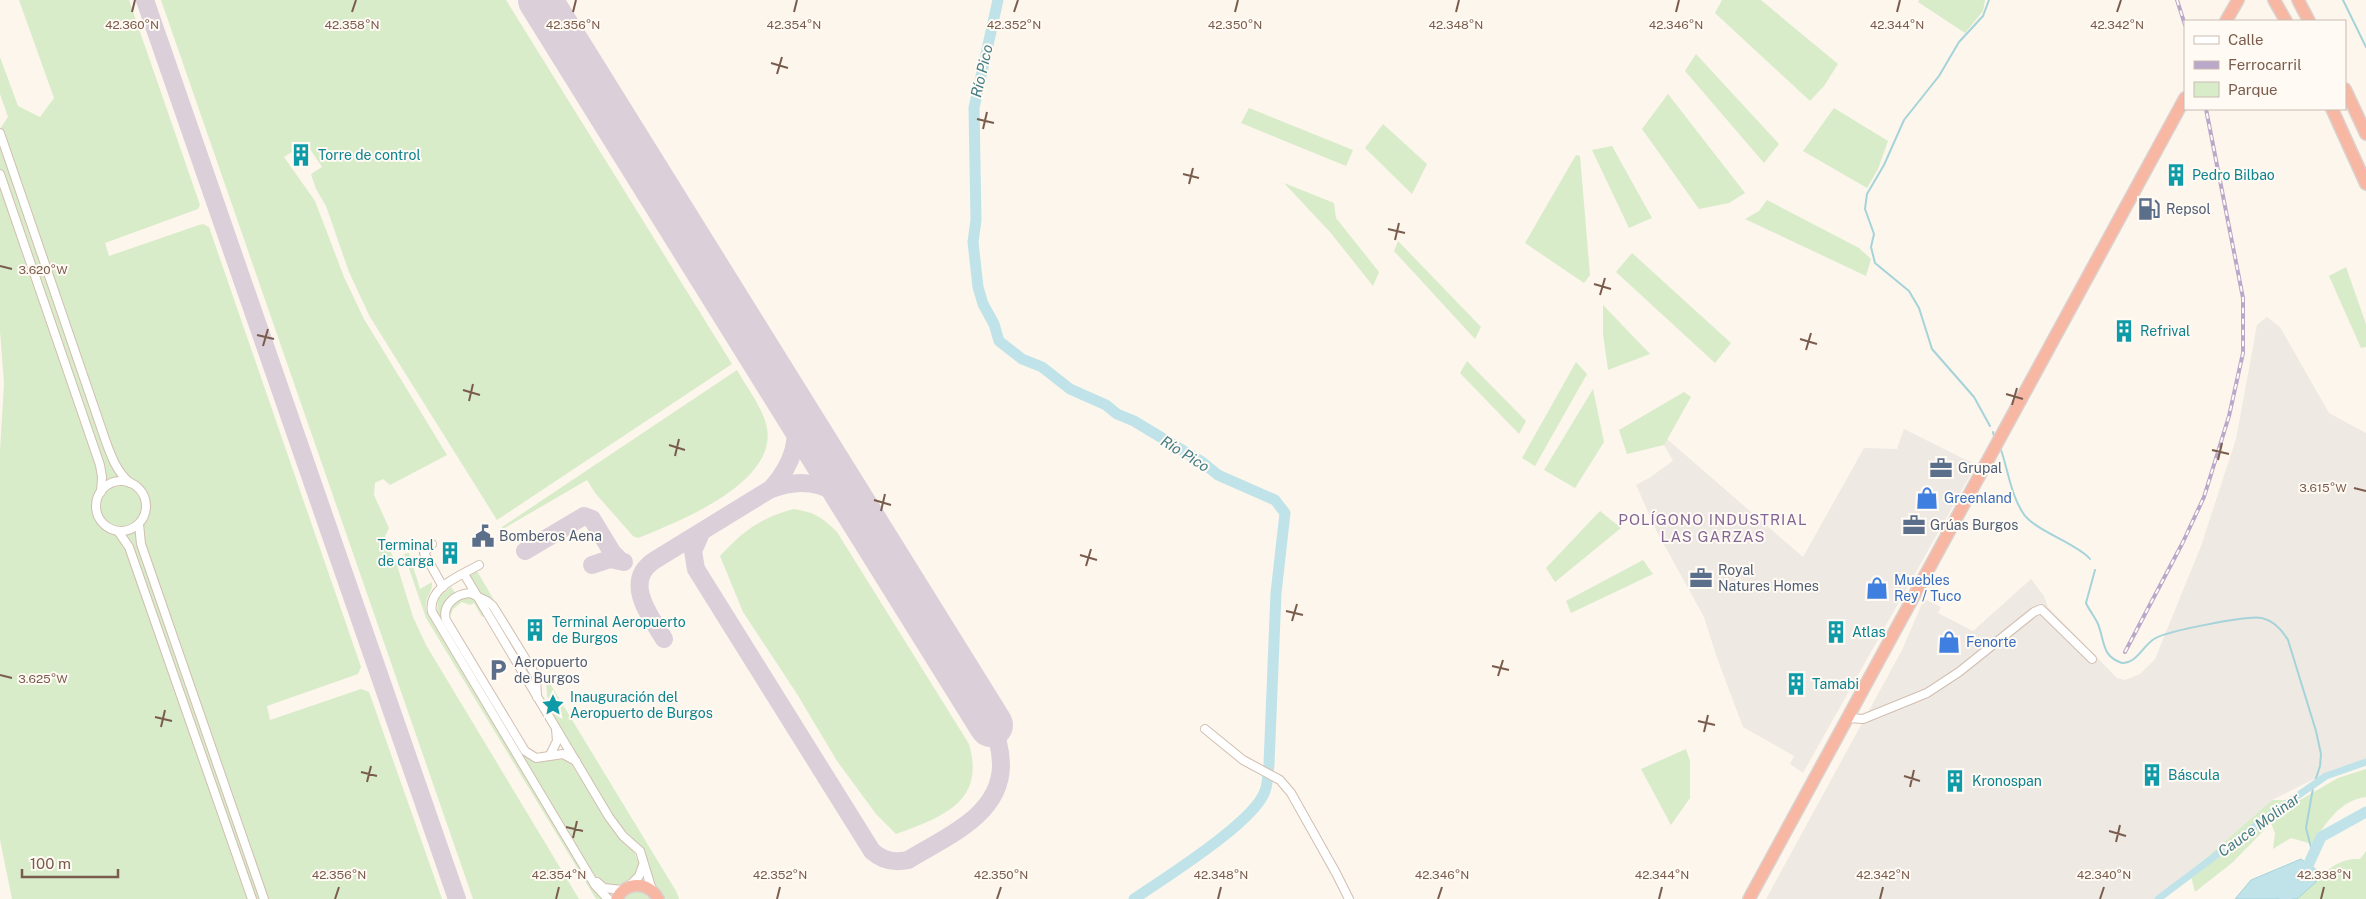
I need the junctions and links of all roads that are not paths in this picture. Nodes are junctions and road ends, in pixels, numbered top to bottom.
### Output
1 (2238, 0) edge
2 (2298, 0) edge
3 (2275, 1) edge
4 (2227, 20) edge
5 (2285, 20) edge
6 (2309, 20) edge
7 (2346, 91) edge
8 (2184, 100) edge
9 (2332, 110) edge
10 (0, 133) edge
11 (2366, 134) edge
12 (0, 174) edge
13 (2366, 184) edge
14 (130, 483) junction
15 (101, 492) junction
16 (139, 524) junction
17 (118, 531) junction
18 (432, 544) dead end
19 (479, 564) dead end
20 (464, 574) junction
21 (443, 587) junction
22 (476, 596) junction
23 (2092, 659) dead end
24 (1848, 718) junction
25 (556, 729) junction
26 (1205, 729) dead end
27 (550, 755) junction
28 (576, 761) junction
29 (643, 863) junction
30 (592, 877) junction
31 (622, 892) edge
32 (655, 894) edge
33 (252, 899) edge
34 (264, 899) edge
35 (608, 899) edge
36 (1349, 899) edge
37 (1749, 899) edge

1 - 4 highway
2 - 6 highway
3 - 5 highway
7 - 11 highway
8 - 24 highway
9 - 13 highway
10 - 14 street
12 - 15 street
14 - 15 street
14 - 16 street
15 - 17 street
16 - 17 street
16 - 34 street
17 - 33 street
18 - 21 street
19 - 20 street
20 - 21 street
20 - 22 street
21 - 30 street
22 - 25 street
22 - 27 street
23 - 24 street
24 - 37 highway
25 - 27 street
25 - 28 street
26 - 36 street
27 - 28 street
28 - 29 street
29 - 31 street
29 - 32 street
30 - 31 street
30 - 35 street
31 - 32 highway

